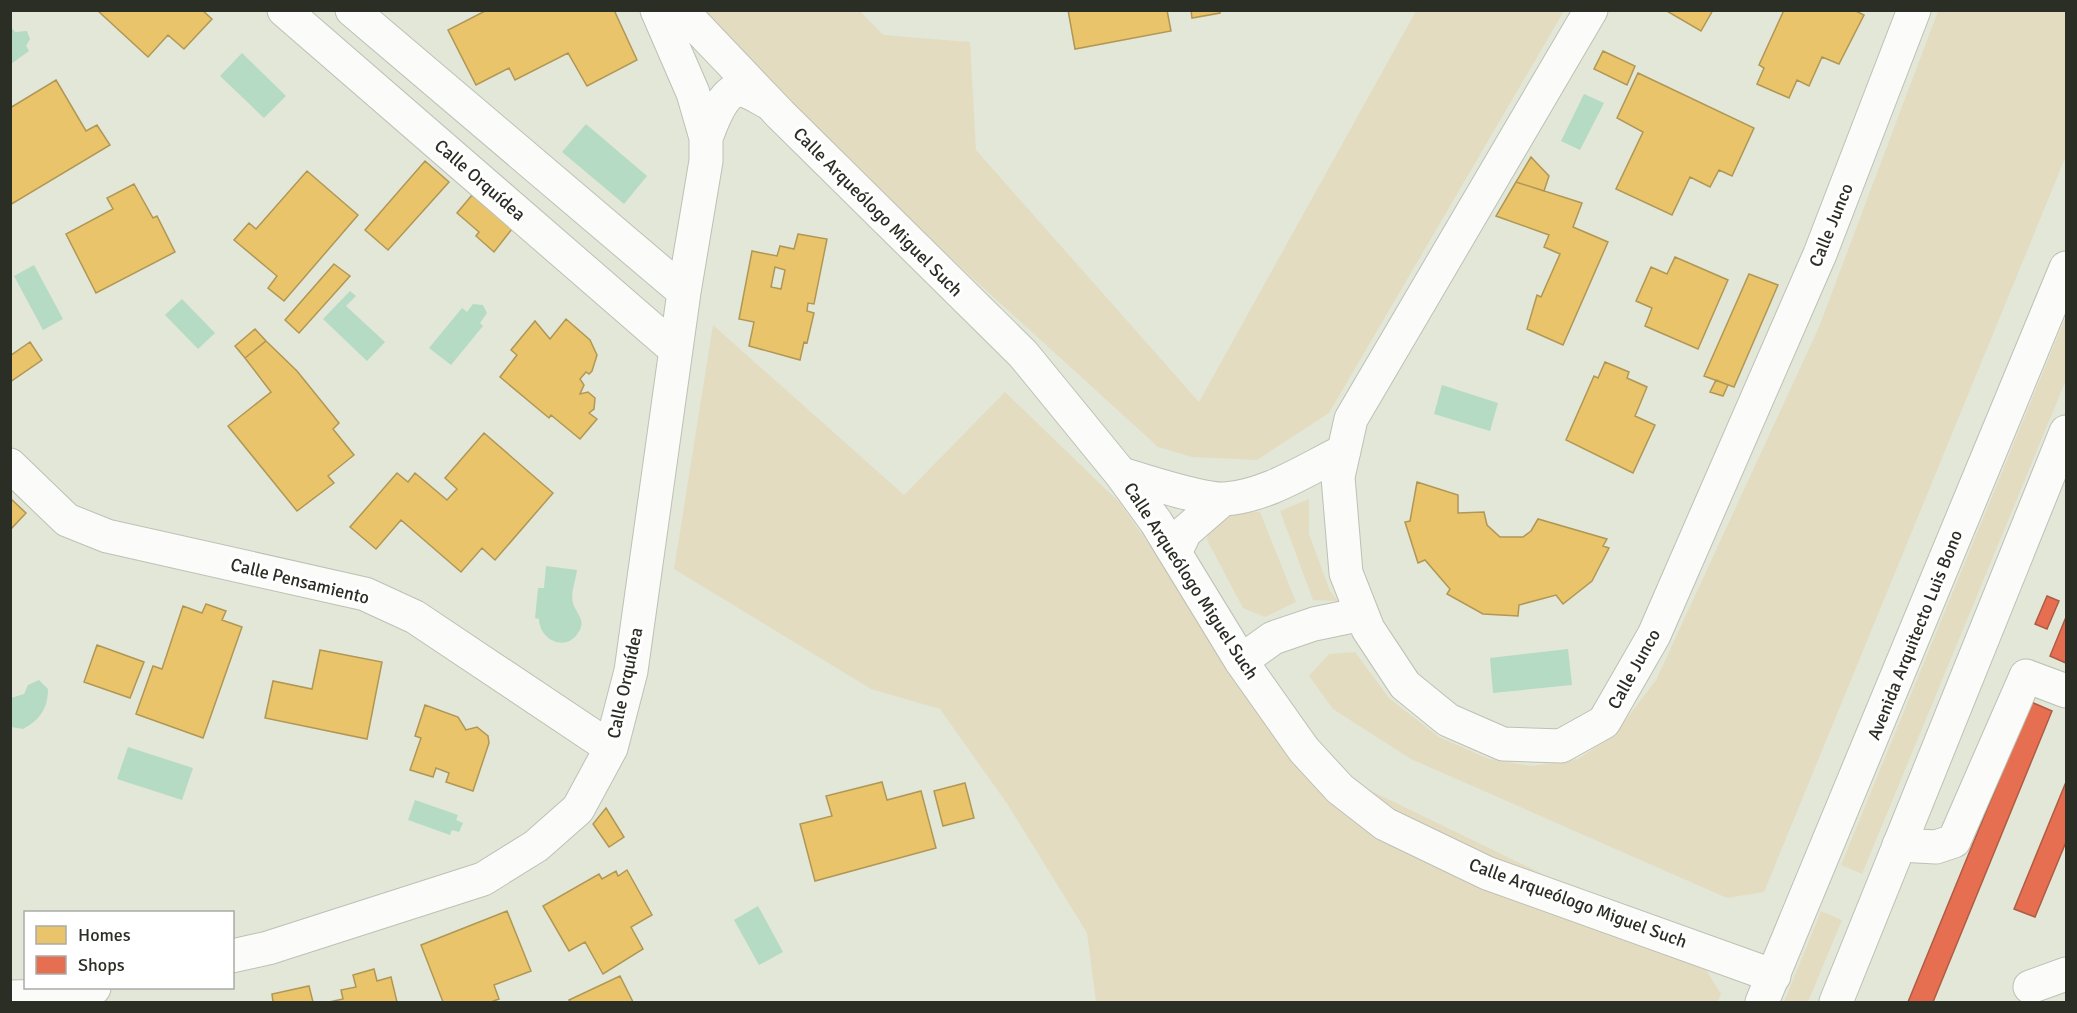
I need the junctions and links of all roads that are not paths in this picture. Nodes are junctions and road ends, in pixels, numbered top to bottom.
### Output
1 (284, 10) edge
2 (352, 10) edge
3 (657, 10) edge
4 (681, 10) edge
5 (1591, 10) edge
6 (1914, 10) edge
7 (769, 103) junction
8 (706, 138) junction
9 (2067, 268) edge
10 (684, 292) junction
11 (676, 350) junction
12 (2067, 432) edge
13 (1344, 451) junction
14 (10, 465) edge
15 (1121, 474) junction
16 (1224, 499) junction
17 (1175, 553) junction
18 (1362, 614) junction
19 (1241, 661) junction
20 (2067, 691) edge
21 (611, 748) junction
22 (1899, 845) junction
23 (234, 956) edge
24 (2067, 974) edge
25 (2030, 987) dead end
26 (85, 989) edge
27 (1768, 989) edge
28 (10, 997) edge
29 (1836, 1002) edge

1 - 11 street, Calle Orquídea
2 - 10 street
3 - 8 street, Calle Orquídea
4 - 7 street, Calle Arqueólogo Miguel Such
5 - 13 street, Calle Junco
6 - 18 street, Calle Junco
7 - 8 street, Calle Orquídea
7 - 15 street, Calle Arqueólogo Miguel Such
8 - 10 street, Calle Orquídea
9 - 27 street, Avenida Arquitecto Luis Bono
10 - 11 street, Calle Orquídea
11 - 21 street, Calle Orquídea
12 - 22 street
13 - 16 street
13 - 18 street, Calle Junco
14 - 21 street, Calle Pensamiento
15 - 16 street
15 - 17 street, Calle Arqueólogo Miguel Such
16 - 17 street
17 - 19 street, Calle Arqueólogo Miguel Such
18 - 19 street
19 - 27 street, Calle Arqueólogo Miguel Such
20 - 22 street
21 - 23 street, Calle Orquídea
22 - 29 street
24 - 25 street
26 - 28 street

